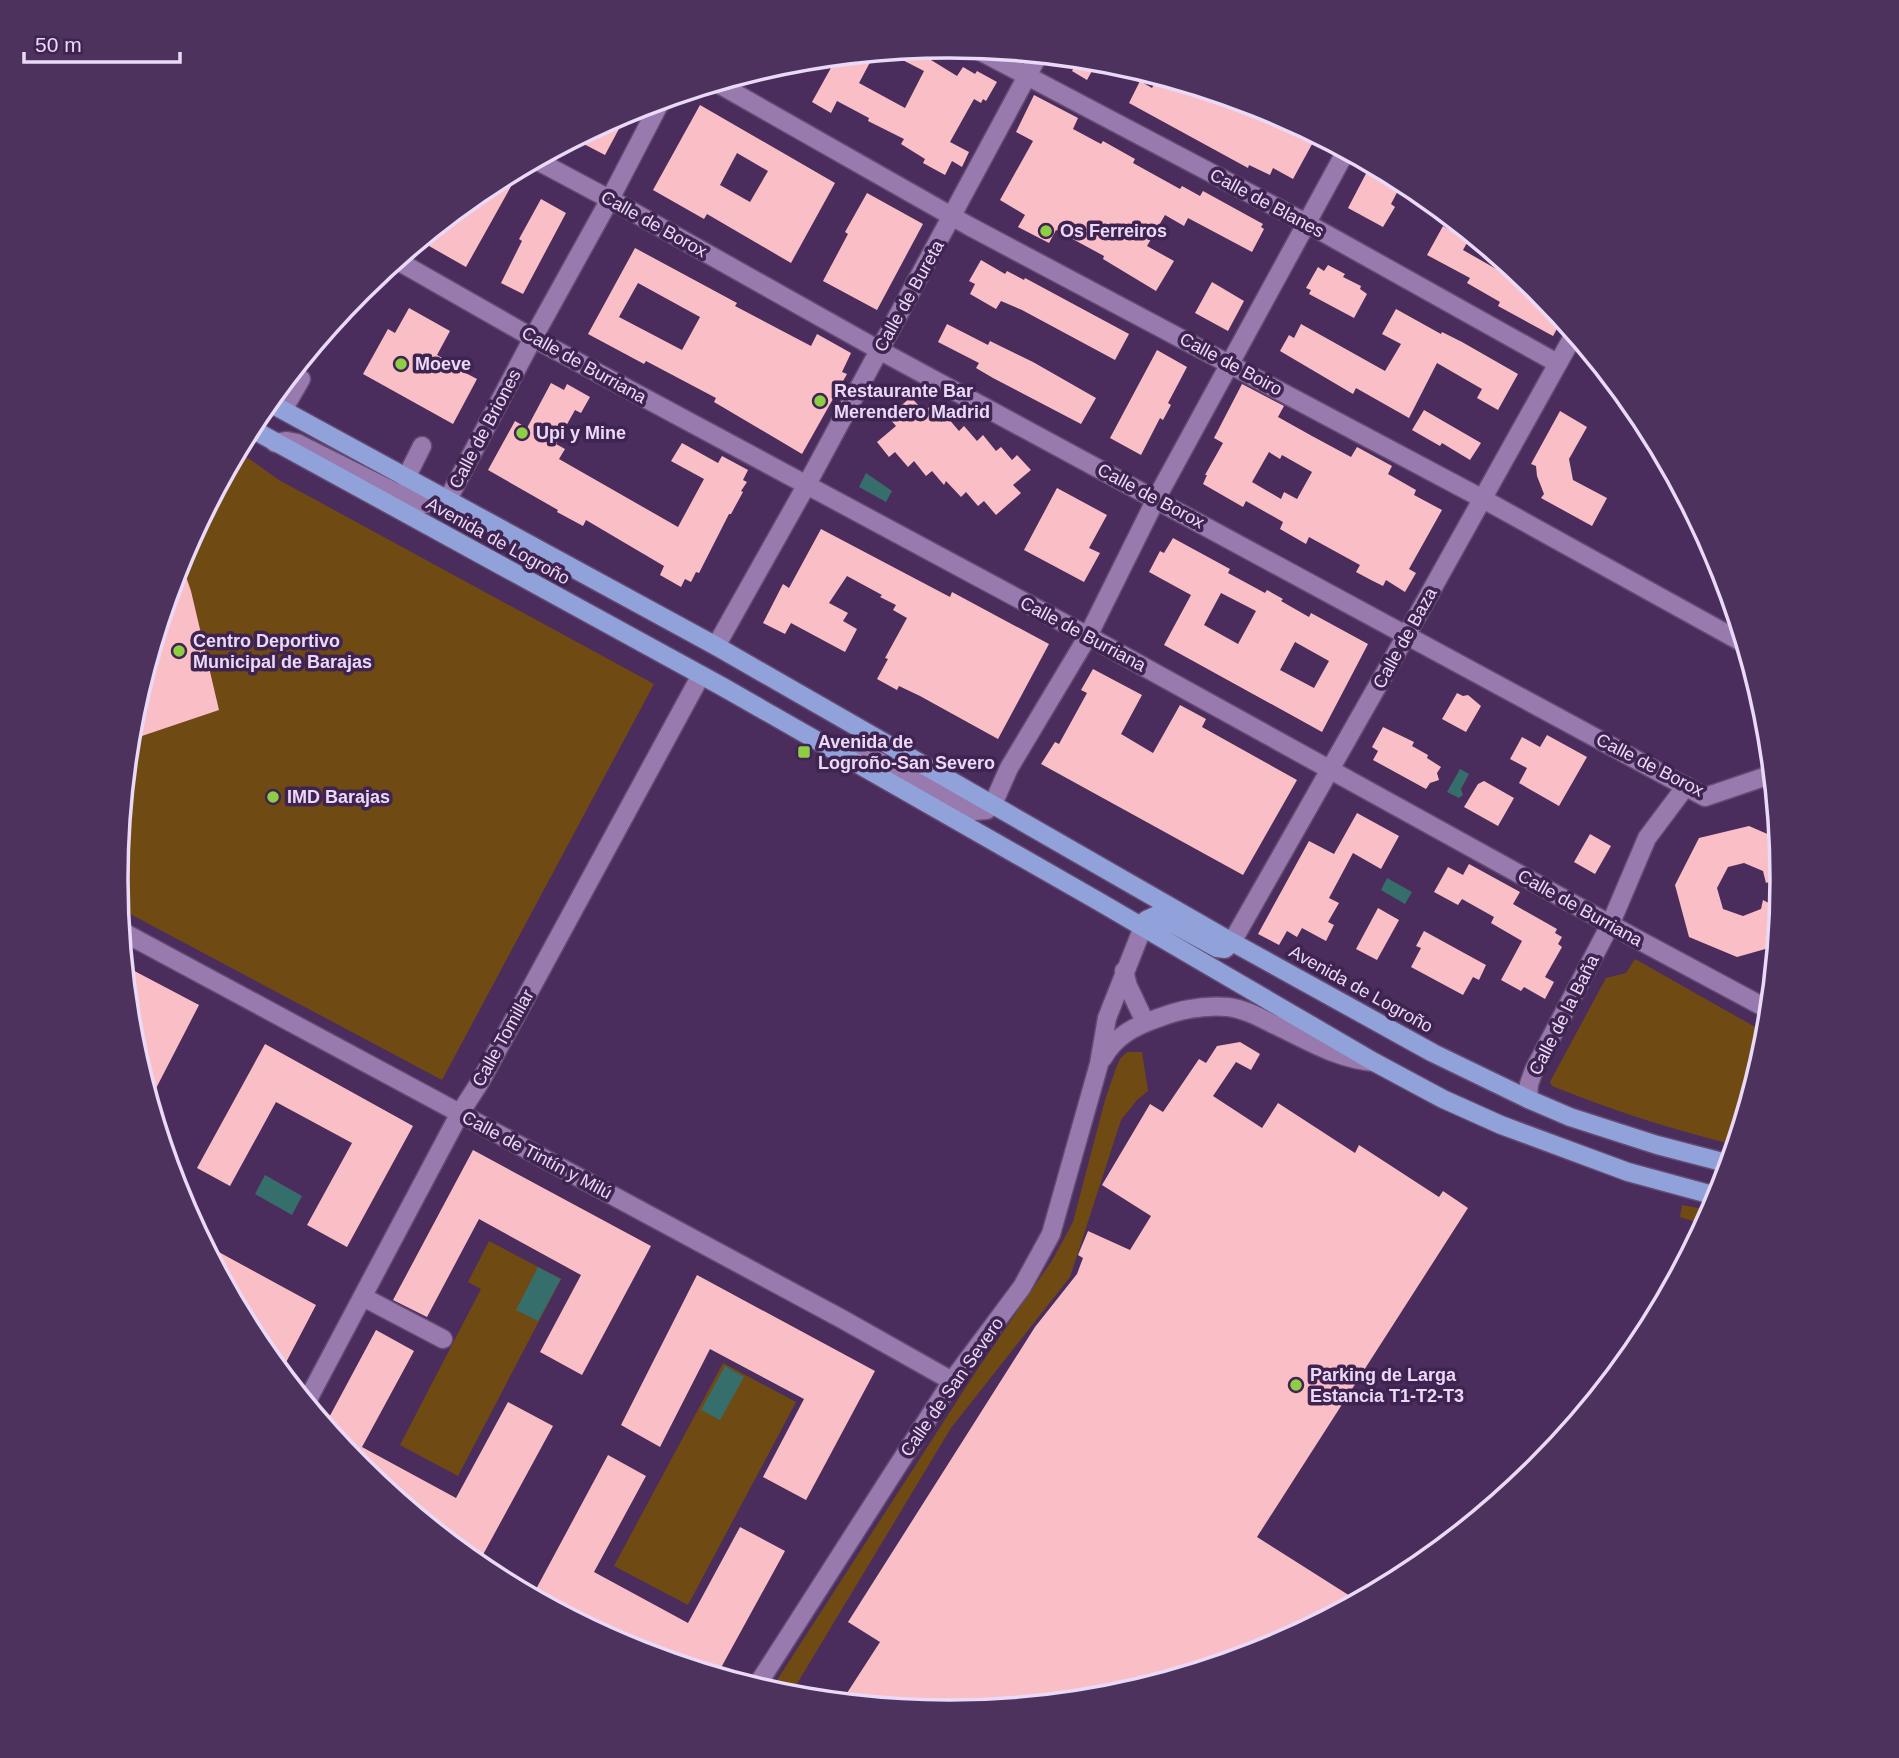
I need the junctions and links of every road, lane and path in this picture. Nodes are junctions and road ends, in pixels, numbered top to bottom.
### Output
1 (995, 60) edge
2 (1035, 63) edge
3 (1027, 77) junction
4 (727, 89) edge
5 (656, 112) edge
6 (1342, 158) edge
7 (545, 165) edge
8 (610, 199) junction
9 (953, 215) junction
10 (1308, 224) junction
11 (405, 265) edge
12 (533, 338) junction
13 (1570, 341) edge
14 (879, 351) junction
15 (1557, 363) junction
16 (1231, 364) junction
17 (301, 379) dead end
18 (288, 393) edge
19 (278, 407) edge
20 (260, 434) edge
21 (275, 443) junction
22 (422, 446) dead end
23 (406, 478) junction
24 (806, 486) junction
25 (448, 499) junction
26 (1156, 499) junction
27 (1483, 499) junction
28 (1407, 634) junction
29 (1088, 636) junction
30 (1735, 639) edge
31 (716, 646) junction
32 (701, 675) junction
33 (839, 753) junction
34 (1330, 770) junction
35 (1764, 777) edge
36 (1686, 786) junction
37 (993, 804) junction
38 (1610, 925) junction
39 (1143, 927) junction
40 (130, 937) edge
41 (1232, 942) junction
42 (1124, 971) junction
43 (1761, 1005) edge
44 (1145, 1022) junction
45 (1374, 1062) junction
46 (1099, 1064) junction
47 (1528, 1099) junction
48 (460, 1113) junction
49 (1720, 1161) edge
50 (1708, 1193) edge
51 (363, 1297) junction
52 (443, 1339) dead end
53 (952, 1381) junction
54 (311, 1394) edge
55 (762, 1678) edge

1 - 3 street, Calle de Blanes
2 - 3 street, Calle de Bureta
3 - 9 street, Calle de Bureta
3 - 10 street, Calle de Blanes
4 - 9 street, Calle de Boiro
5 - 8 street, Calle de Briones
6 - 10 street
7 - 8 street, Calle de Borox
8 - 12 street, Calle de Briones
8 - 14 street, Calle de Borox
9 - 14 street, Calle de Bureta
9 - 16 street, Calle de Boiro
10 - 15 street, Calle de Blanes
10 - 16 street
11 - 12 street, Calle de Burriana
12 - 24 street, Calle de Burriana
12 - 25 street, Calle de Briones
13 - 15 street, Calle de Baza
14 - 24 street, Calle de Bureta
14 - 26 street, Calle de Borox
15 - 27 street, Calle de Baza
16 - 26 street
16 - 27 street, Calle de Boiro
17 - 18 street
19 - 23 main road, Avenida de Logroño
20 - 21 main road, Avenida de Logroño
21 - 25 street, Avenida de Logroño
21 - 32 main road, Avenida de Logroño
22 - 23 street
23 - 25 main road, Avenida de Logroño
24 - 29 street, Calle de Burriana
24 - 31 street, Calle de Bureta
25 - 31 main road, Avenida de Logroño
26 - 28 street, Calle de Borox
26 - 29 street
27 - 28 street, Calle de Baza
27 - 30 street, Calle de Boiro
28 - 34 street, Calle de Baza
28 - 36 street, Calle de Borox
29 - 34 street, Calle de Burriana
29 - 37 street
31 - 32 main road
31 - 37 main road, Avenida de Logroño
32 - 33 main road, Avenida de Logroño
32 - 48 street, Calle Tomillar
33 - 37 street, Avenida de Logroño
33 - 39 main road, Avenida de Logroño
34 - 38 street, Calle de Burriana
34 - 41 street, Calle de Baza
35 - 36 street, Calle de Borox
36 - 38 street, Calle de la Baña
37 - 41 main road, Avenida de Logroño
38 - 43 street, Calle de Burriana
38 - 47 street, Calle de la Baña
39 - 41 main road
39 - 42 street, Calle de San Severo
39 - 45 main road, Avenida de Logroño
40 - 48 street, Calle de Tintín y Milú
41 - 47 main road, Avenida de Logroño
42 - 44 street
42 - 46 street, Calle de San Severo
44 - 45 street, Avenida de Logroño
44 - 46 street, Calle de San Severo
45 - 50 main road, Avenida de Logroño
46 - 53 street, Calle de San Severo
47 - 49 main road, Avenida de Logroño
48 - 51 street, Calle Tomillar
48 - 53 street, Calle de Tintín y Milú
51 - 52 street
51 - 54 street, Calle Tomillar
53 - 55 street, Calle de San Severo

